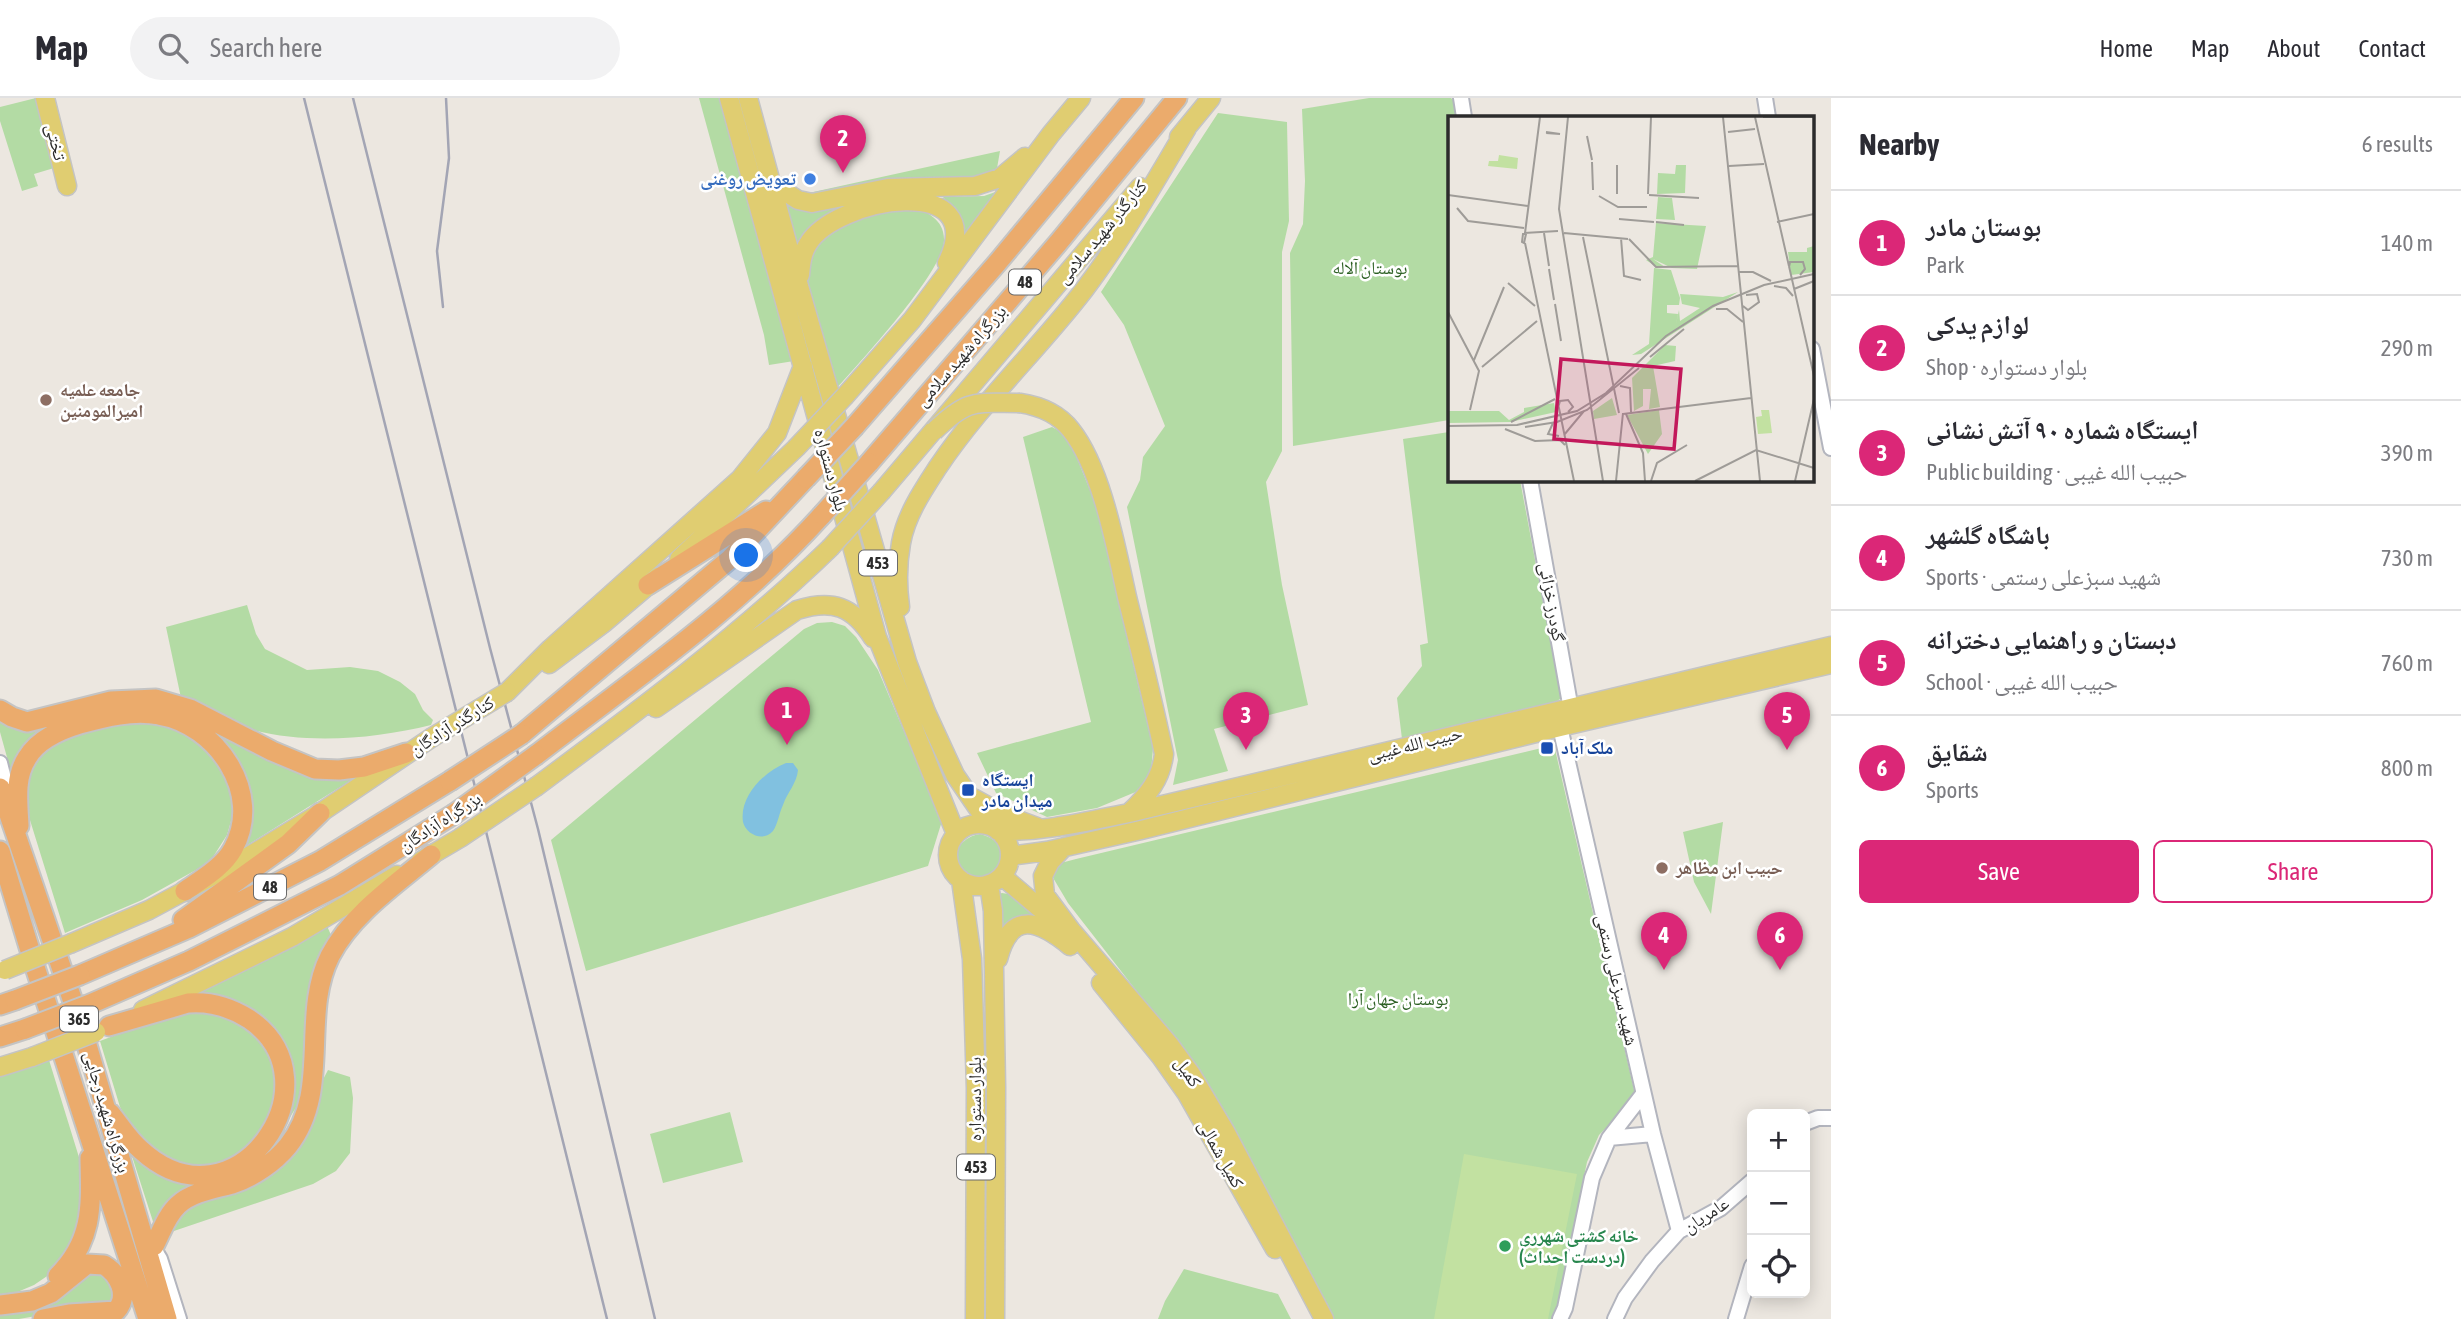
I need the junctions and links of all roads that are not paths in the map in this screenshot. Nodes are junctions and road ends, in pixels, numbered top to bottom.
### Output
1 (45, 98) edge
2 (729, 98) edge
3 (748, 98) edge
4 (1081, 98) edge
5 (1135, 98) edge
6 (1177, 98) edge
7 (1211, 98) edge
8 (1461, 98) edge
9 (1765, 98) edge
10 (1464, 116) edge
11 (1769, 116) edge
12 (1187, 128) junction
13 (1051, 134) junction
14 (770, 182) junction
15 (67, 186) dead end
16 (799, 286) junction
17 (912, 320) junction
18 (1814, 359) edge
19 (803, 366) junction
20 (934, 431) junction
21 (1831, 448) edge
22 (806, 478) joint
23 (1530, 481) edge
24 (791, 495) junction
25 (822, 515) joint
26 (648, 585) junction
27 (1831, 646) edge
28 (881, 651) junction
29 (907, 662) junction
30 (1831, 664) edge
31 (507, 692) junction
32 (0, 710) edge
33 (1568, 719) junction
34 (587, 749) junction
35 (407, 754) junction
36 (0, 762) edge
37 (0, 788) edge
38 (965, 791) junction
39 (941, 795) junction
40 (320, 813) junction
41 (1129, 813) junction
42 (994, 828) junction
43 (1043, 829) junction
44 (956, 834) junction
45 (19, 844) junction
46 (1063, 848) junction
47 (0, 851) edge
48 (431, 855) junction
49 (1010, 856) junction
50 (961, 880) junction
51 (995, 880) junction
52 (185, 891) junction
53 (0, 894) edge
54 (25, 937) junction
55 (1070, 946) junction
56 (143, 948) junction
57 (2, 971) edge
58 (993, 979) junction
59 (8, 1002) edge
60 (102, 1029) junction
61 (0, 1038) edge
62 (0, 1067) edge
63 (1643, 1094) junction
64 (104, 1105) junction
65 (1831, 1118) edge
66 (1810, 1121) edge
67 (1653, 1134) junction
68 (89, 1136) junction
69 (1609, 1138) junction
70 (1747, 1185) edge
71 (1679, 1231) junction
72 (148, 1240) junction
73 (1747, 1283) edge
74 (0, 1303) edge
75 (43, 1319) edge
76 (148, 1319) edge
77 (167, 1319) edge
78 (179, 1319) edge
79 (975, 1319) edge
80 (995, 1319) edge
81 (1310, 1319) edge
82 (1324, 1319) edge
83 (1560, 1319) edge
84 (1615, 1319) edge
85 (1736, 1319) edge

1 - 15 main road, تختی
2 - 19 main road, بلوار دستواره / 453
3 - 14 main road, بلوار دستواره / 453
4 - 13 main road
5 - 22 highway, بزرگراه شهید سلامی / 48, bridge
6 - 25 highway, بزرگراه شهید سلامی / 48, bridge
7 - 12 main road, کنارگذر شهید سلامی
8 - 10 street
9 - 11 street
12 - 20 main road, کنارگذر شهید سلامی
12 - 29 main road
13 - 14 main road
13 - 17 main road
14 - 16 main road, بلوار دستواره / 453
16 - 17 main road
16 - 29 main road, بلوار دستواره / 453
17 - 26 main road, کنارگذر آزادگان, bridge
18 - 21 street
19 - 28 main road, بلوار دستواره / 453
19 - 31 main road
20 - 34 main road, کنارگذر شهید سلامی, bridge
20 - 41 main road, bridge
22 - 24 highway, بزرگراه آزادگان / 48
23 - 33 street, گودرز خزائی
24 - 26 highway
24 - 56 highway, بزرگراه آزادگان / 48, bridge
25 - 61 highway, بزرگراه آزادگان / 48, bridge
26 - 31 main road, کنارگذر آزادگان
27 - 33 main road, حبیب الله غیبی
28 - 34 main road
28 - 39 main road, بلوار دستواره / 453
29 - 38 main road, بلوار دستواره / 453
30 - 33 main road, حبیب الله غیبی
31 - 35 main road, کنارگذر آزادگان, bridge
32 - 35 highway
33 - 41 main road, حبیب الله غیبی
33 - 46 main road, حبیب الله غیبی
33 - 63 street, شهید سبزعلی رستمی
34 - 48 main road, bridge
35 - 40 main road, کنارگذر آزادگان
36 - 45 street
37 - 45 highway, بزرگراه شهید رجایی / 365
38 - 39 main road
38 - 42 main road, بلوار دستواره / 453
38 - 43 main road
39 - 44 main road, بلوار دستواره / 453
40 - 52 main road, کنارگذر آزادگان
40 - 56 highway
41 - 43 main road, حبیب الله غیبی
42 - 43 main road, حبیب الله غیبی
42 - 44 main road
42 - 49 main road
44 - 50 main road
45 - 52 highway
45 - 64 highway, بزرگراه شهید رجایی / 365
46 - 49 main road, حبیب الله غیبی
46 - 82 main road, کمیل
47 - 54 highway, بزرگراه شهید رجایی / 365
48 - 60 main road
48 - 72 highway
49 - 51 main road
50 - 51 main road
50 - 79 main road, بلوار دستواره / 453
51 - 55 main road, کمیل شمالی
51 - 58 main road, بلوار دستواره / 453
52 - 57 main road, کنارگذر آزادگان, bridge
53 - 54 highway
54 - 68 highway, بزرگراه شهید رجایی / 365
55 - 58 main road
55 - 81 main road, کمیل شمالی
56 - 59 highway, بزرگراه آزادگان / 48, bridge
58 - 80 main road, بلوار دستواره / 453
60 - 62 main road, bridge
60 - 64 highway
63 - 67 street, شهید سبزعلی رستمی
63 - 69 street
64 - 72 highway, بزرگراه شهید رجایی / 365
65 - 66 street
67 - 69 street
67 - 71 street, شهید سبزعلی رستمی
68 - 74 highway
68 - 76 highway, بزرگراه شهید رجایی / 365
69 - 83 street
70 - 71 street, عامریان
71 - 84 street, عامریان
72 - 77 highway, بزرگراه شهید رجایی / 365
72 - 78 street
73 - 85 street
74 - 75 highway

